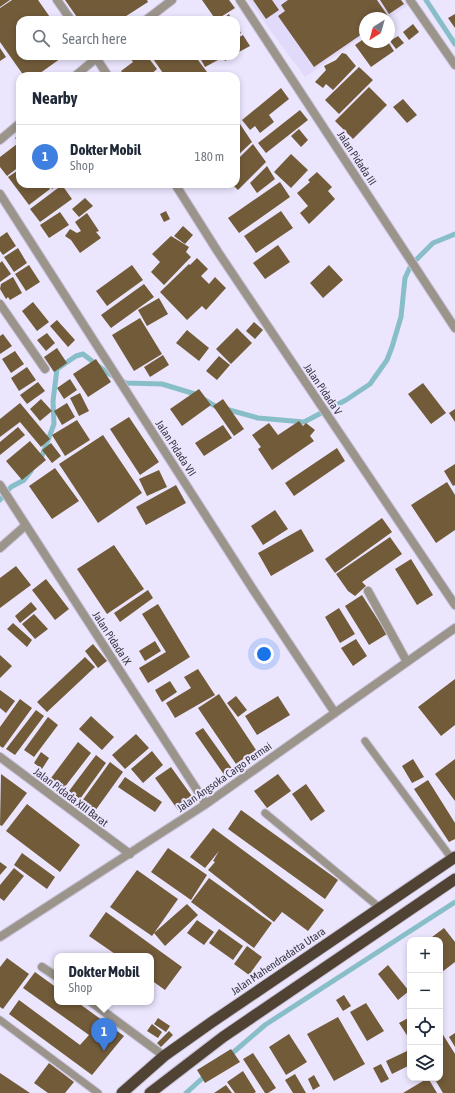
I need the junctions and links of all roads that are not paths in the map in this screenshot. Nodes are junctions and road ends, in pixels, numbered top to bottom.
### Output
1 (57, 0) edge
2 (172, 0) edge
3 (240, 0) edge
4 (410, 0) edge
5 (68, 16) edge
6 (151, 16) edge
7 (94, 60) edge
8 (99, 60) edge
9 (455, 65) edge
10 (80, 72) edge
11 (106, 72) edge
12 (16, 126) edge
13 (0, 140) edge
14 (178, 188) edge
15 (0, 194) edge
16 (0, 304) edge
17 (455, 328) edge
18 (44, 368) dead end
19 (0, 485) edge
20 (26, 525) junction
21 (0, 548) edge
22 (368, 591) dead end
23 (455, 605) edge
24 (455, 628) edge
25 (407, 662) junction
26 (334, 713) junction
27 (365, 741) dead end
28 (0, 757) edge
29 (206, 804) junction
30 (266, 813) dead end
31 (130, 854) junction
32 (454, 858) edge
33 (455, 879) edge
34 (380, 908) junction
35 (0, 937) edge
36 (42, 966) dead end
37 (54, 975) edge
38 (94, 1005) edge
39 (0, 1020) edge
40 (164, 1056) junction
41 (98, 1093) edge
42 (122, 1093) edge
43 (150, 1093) edge

1 - 5 street
2 - 6 street
3 - 17 street, Jalan Pidada III
4 - 9 street
7 - 10 street
8 - 11 street
12 - 13 street
14 - 23 street, Jalan Pidada V
15 - 26 street, Jalan Pidada VII
16 - 18 street
19 - 20 street, Jalan Pidada IX
20 - 21 street
20 - 29 street, Jalan Pidada IX
22 - 25 street
24 - 25 street, Jalan Angsoka Cargo Permai
25 - 26 street, Jalan Angsoka Cargo Permai
26 - 29 street, Jalan Angsoka Cargo Permai
27 - 32 lane
28 - 31 street, Jalan Pidada XIII Barat
29 - 31 street, Jalan Angsoka Cargo Permai
30 - 34 lane
31 - 35 street, Jalan Angsoka Cargo Permai
32 - 34 highway, Jalan Mahendradatta Utara
33 - 43 highway
34 - 40 highway, Jalan Mahendradatta Utara
36 - 37 street
38 - 40 street
39 - 41 lane
40 - 42 highway, Jalan Mahendradatta Utara

